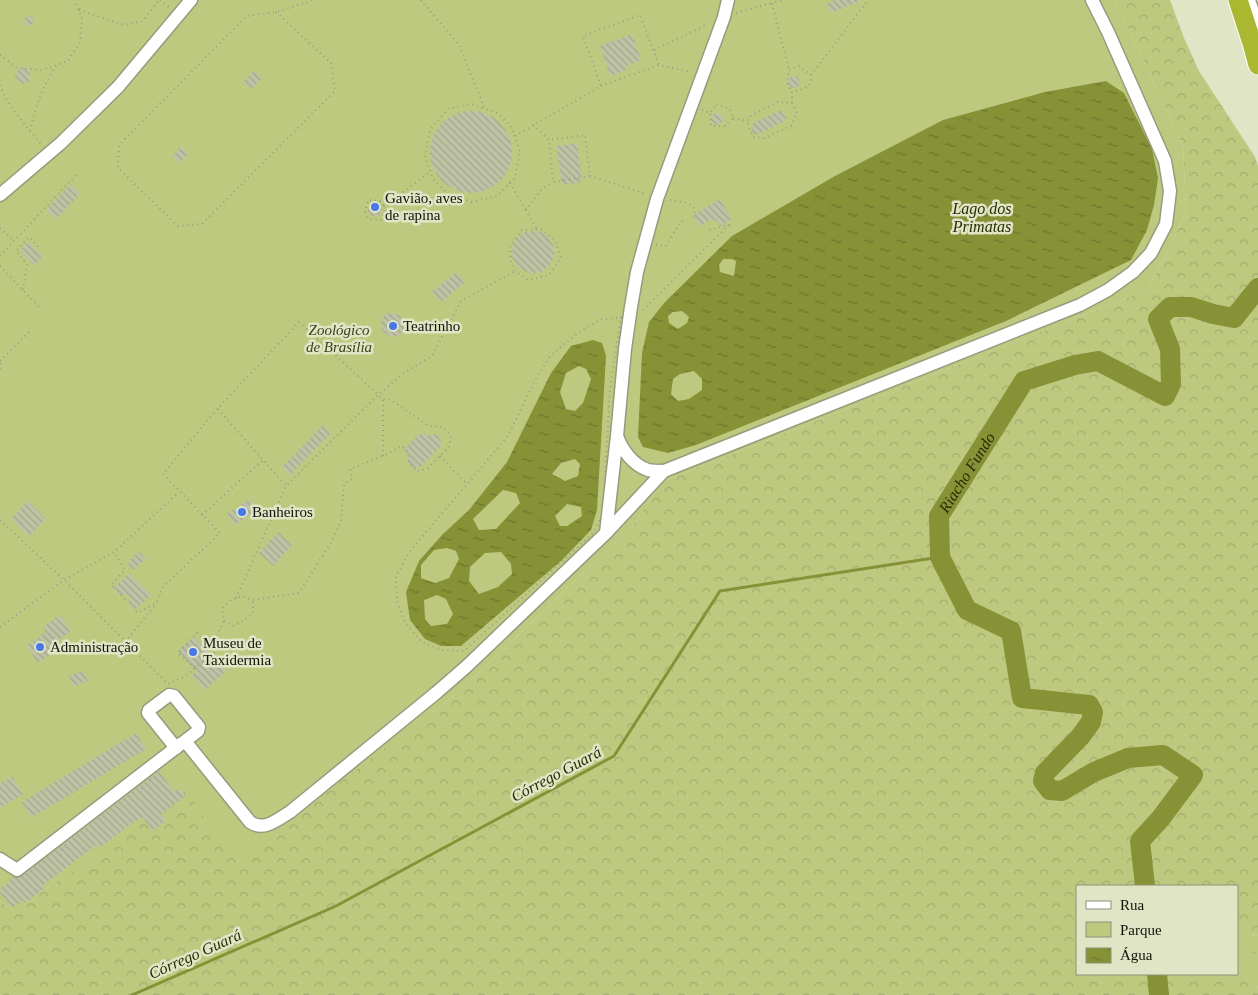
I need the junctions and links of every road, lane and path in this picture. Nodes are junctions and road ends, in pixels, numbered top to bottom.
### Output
1 (75, 0) edge
2 (159, 0) edge
3 (191, 0) edge
4 (314, 0) edge
5 (421, 0) edge
6 (728, 0) edge
7 (781, 0) edge
8 (868, 0) edge
9 (1092, 0) edge
10 (1238, 0) edge
11 (1249, 0) edge
12 (79, 10) junction
13 (276, 12) junction
14 (1258, 26) edge
15 (0, 56) edge
16 (56, 66) junction
17 (1258, 66) edge
18 (789, 70) junction
19 (811, 75) junction
20 (0, 85) edge
21 (601, 86) junction
22 (792, 92) junction
23 (792, 103) junction
24 (485, 108) junction
25 (733, 118) dead end
26 (747, 121) junction
27 (533, 125) junction
28 (30, 131) junction
29 (515, 136) junction
30 (549, 140) junction
31 (50, 153) junction
32 (430, 172) junction
33 (76, 175) dead end
34 (553, 182) junction
35 (510, 183) junction
36 (0, 195) edge
37 (384, 206) junction
38 (526, 210) junction
39 (686, 222) dead end
40 (0, 228) edge
41 (537, 229) junction
42 (707, 230) dead end
43 (14, 242) junction
44 (653, 244) dead end
45 (41, 250) dead end
46 (0, 256) edge
47 (0, 266) edge
48 (516, 271) junction
49 (23, 290) junction
50 (40, 308) dead end
51 (640, 313) dead end
52 (30, 331) dead end
53 (1, 360) edge
54 (0, 369) edge
55 (378, 395) junction
56 (383, 400) junction
57 (218, 408) junction
58 (617, 436) junction
59 (383, 456) junction
60 (440, 456) junction
61 (263, 460) junction
62 (664, 471) junction
63 (467, 483) junction
64 (286, 486) junction
65 (179, 492) junction
66 (202, 515) junction
67 (0, 520) edge
68 (606, 533) junction
69 (114, 552) junction
70 (64, 580) junction
71 (113, 587) dead end
72 (121, 595) dead end
73 (236, 598) junction
74 (252, 600) junction
75 (128, 602) dead end
76 (157, 602) junction
77 (136, 611) dead end
78 (224, 621) junction
79 (0, 628) edge
80 (125, 642) junction
81 (212, 647) junction
82 (195, 668) junction
83 (0, 859) edge
84 (1254, 952) dead end
85 (1258, 955) edge

1 - 12 path
2 - 12 path
3 - 31 lane
4 - 13 path
5 - 24 path
6 - 58 lane
7 - 18 path
8 - 19 path
9 - 62 lane
10 - 17 highway
11 - 14 lane
12 - 16 path
13 - 13 path
15 - 16 path
16 - 28 path
18 - 19 path
18 - 22 path
19 - 22 path
20 - 28 path
21 - 21 path
21 - 27 path
22 - 23 path
23 - 26 path
23 - 26 path
24 - 29 path
24 - 32 path
25 - 26 path
27 - 29 path
27 - 30 path
28 - 31 path
29 - 35 path
30 - 34 path
30 - 34 path
31 - 36 lane
32 - 35 path
32 - 37 path
33 - 43 path
34 - 38 path
35 - 38 path
37 - 37 path
38 - 41 path
39 - 44 path
40 - 43 path
41 - 48 path
41 - 48 path
42 - 51 path
43 - 46 path
45 - 49 path
47 - 49 path
48 - 55 path
49 - 50 path
52 - 53 path
53 - 54 path
55 - 56 path
55 - 57 path
55 - 64 path
56 - 59 path
56 - 60 path
57 - 61 path
57 - 65 path
58 - 62 lane
58 - 68 lane
59 - 60 path
59 - 74 path
60 - 63 path
61 - 64 path
61 - 66 path
62 - 68 lane
63 - 63 path
64 - 73 path
65 - 66 path
65 - 69 path
66 - 76 path
67 - 70 path
68 - 83 lane
69 - 70 path
69 - 71 path
70 - 79 path
70 - 80 path
72 - 75 path
73 - 74 path
73 - 78 path
74 - 78 path
76 - 77 path
76 - 80 path
78 - 81 path
80 - 82 path
81 - 82 path
81 - 82 path
84 - 85 path

